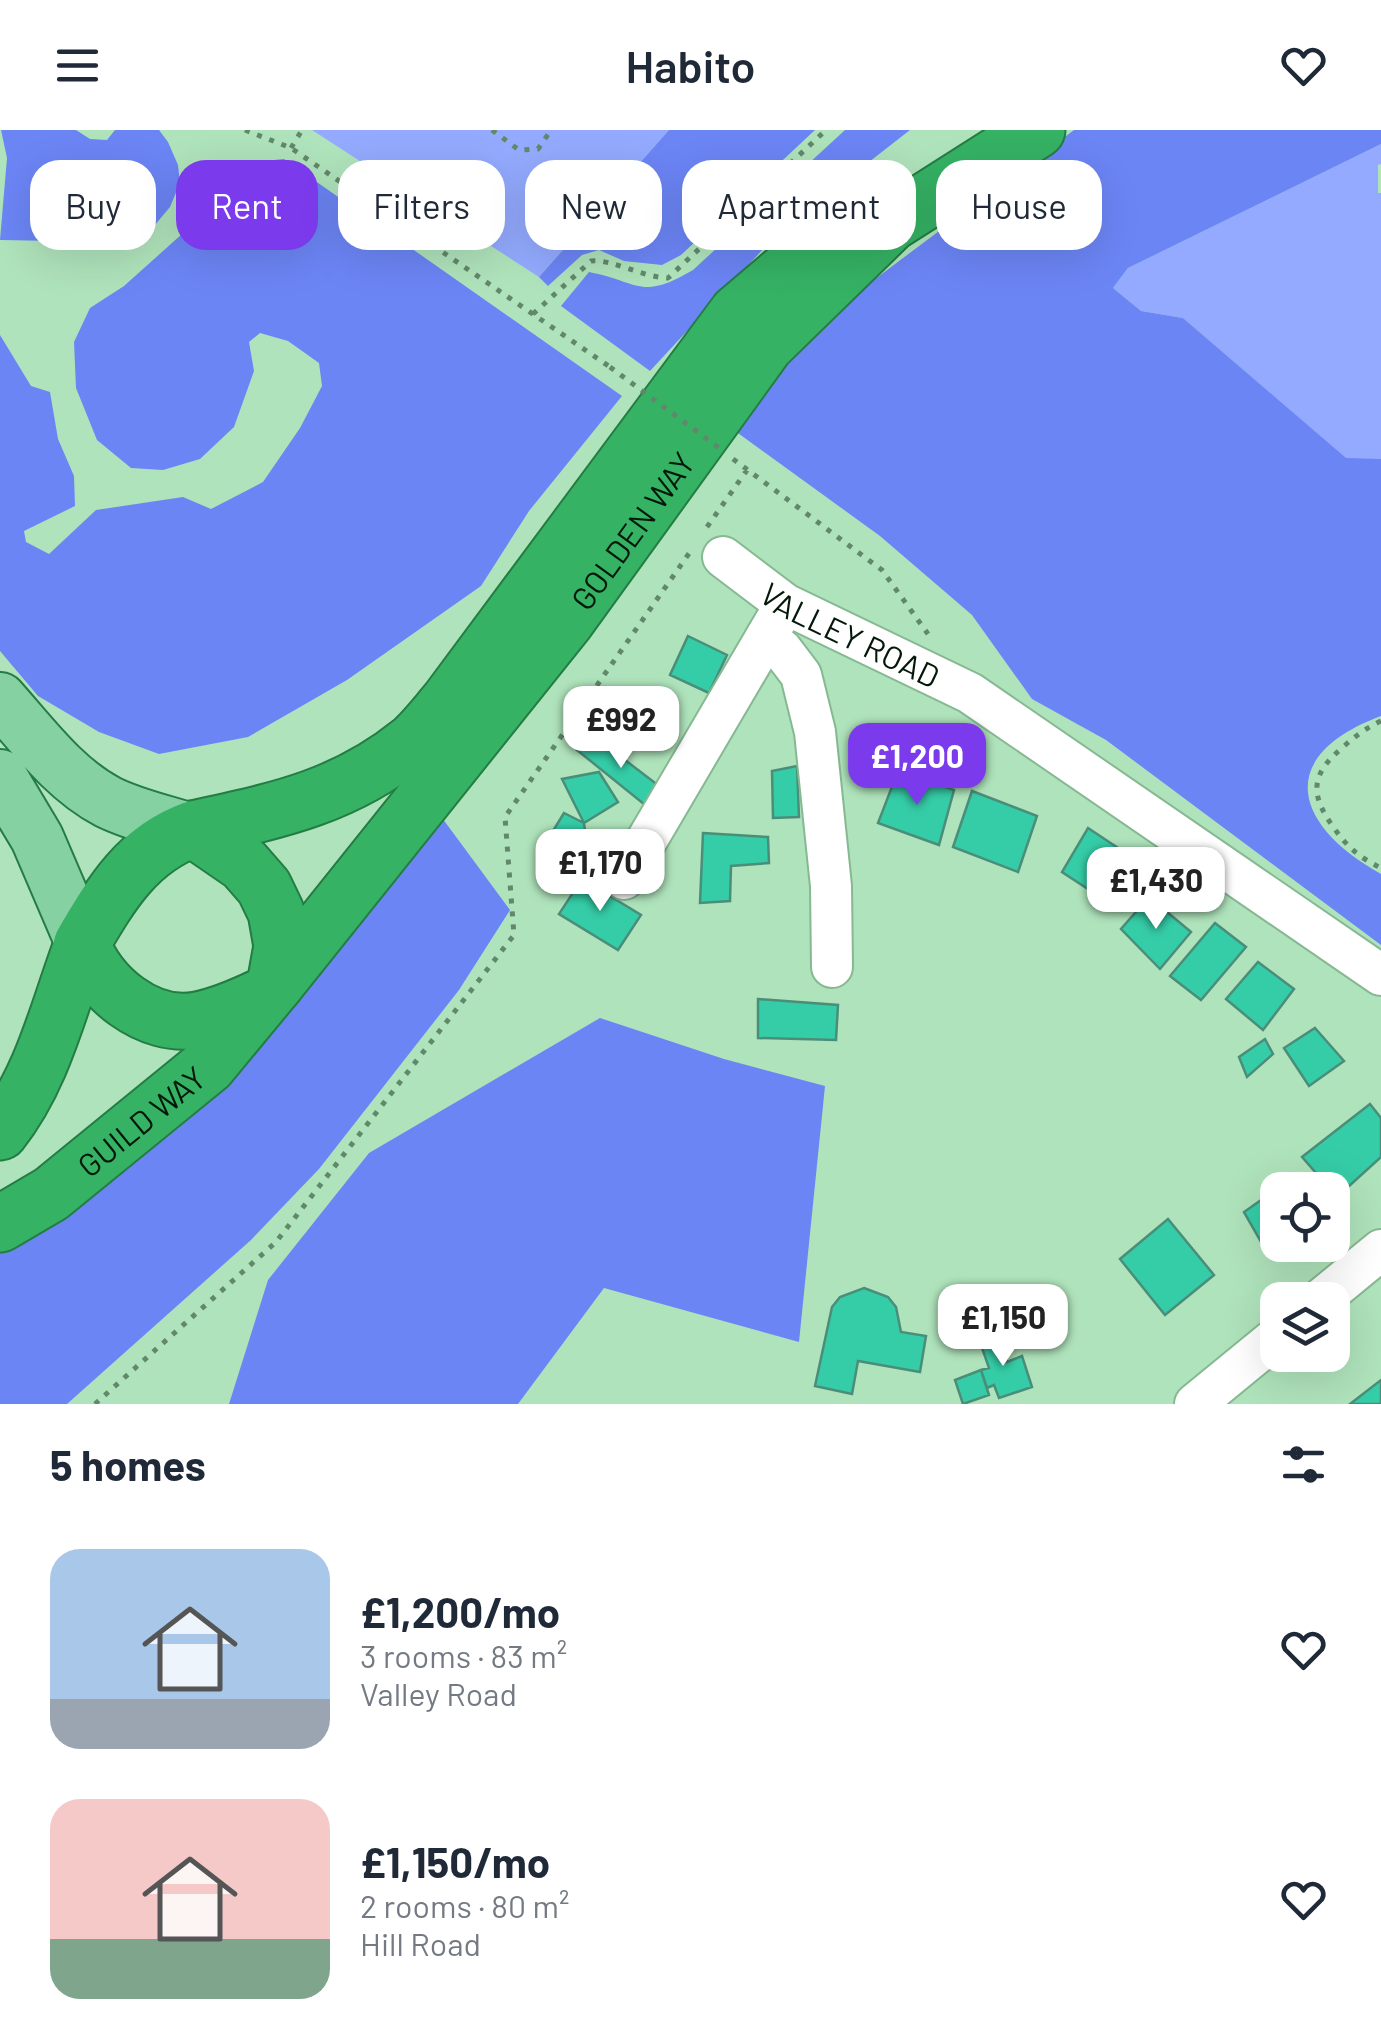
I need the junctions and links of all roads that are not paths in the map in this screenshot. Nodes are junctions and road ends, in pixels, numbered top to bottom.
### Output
1 (965, 130) edge
2 (1037, 130) edge
3 (706, 546) road end
4 (775, 620) junction
5 (0, 699) edge
6 (0, 776) edge
7 (192, 830) junction
8 (624, 879) dead end
9 (82, 944) junction
10 (832, 968) dead end
11 (1381, 975) edge
12 (269, 990) junction
13 (0, 1132) edge
14 (0, 1224) edge
15 (1381, 1250) edge
16 (1342, 1282) edge
17 (1260, 1351) edge
18 (1195, 1404) edge

1 - 7 highway, GOLDEN WAY
2 - 12 highway, GOLDEN WAY
3 - 4 street, VALLEY ROAD
4 - 8 street
4 - 10 street
4 - 11 street, VALLEY ROAD
5 - 7 main road
6 - 9 main road
7 - 9 highway
7 - 12 highway
9 - 12 highway
9 - 13 highway
12 - 14 highway, GUILD WAY
15 - 16 street
17 - 18 street

